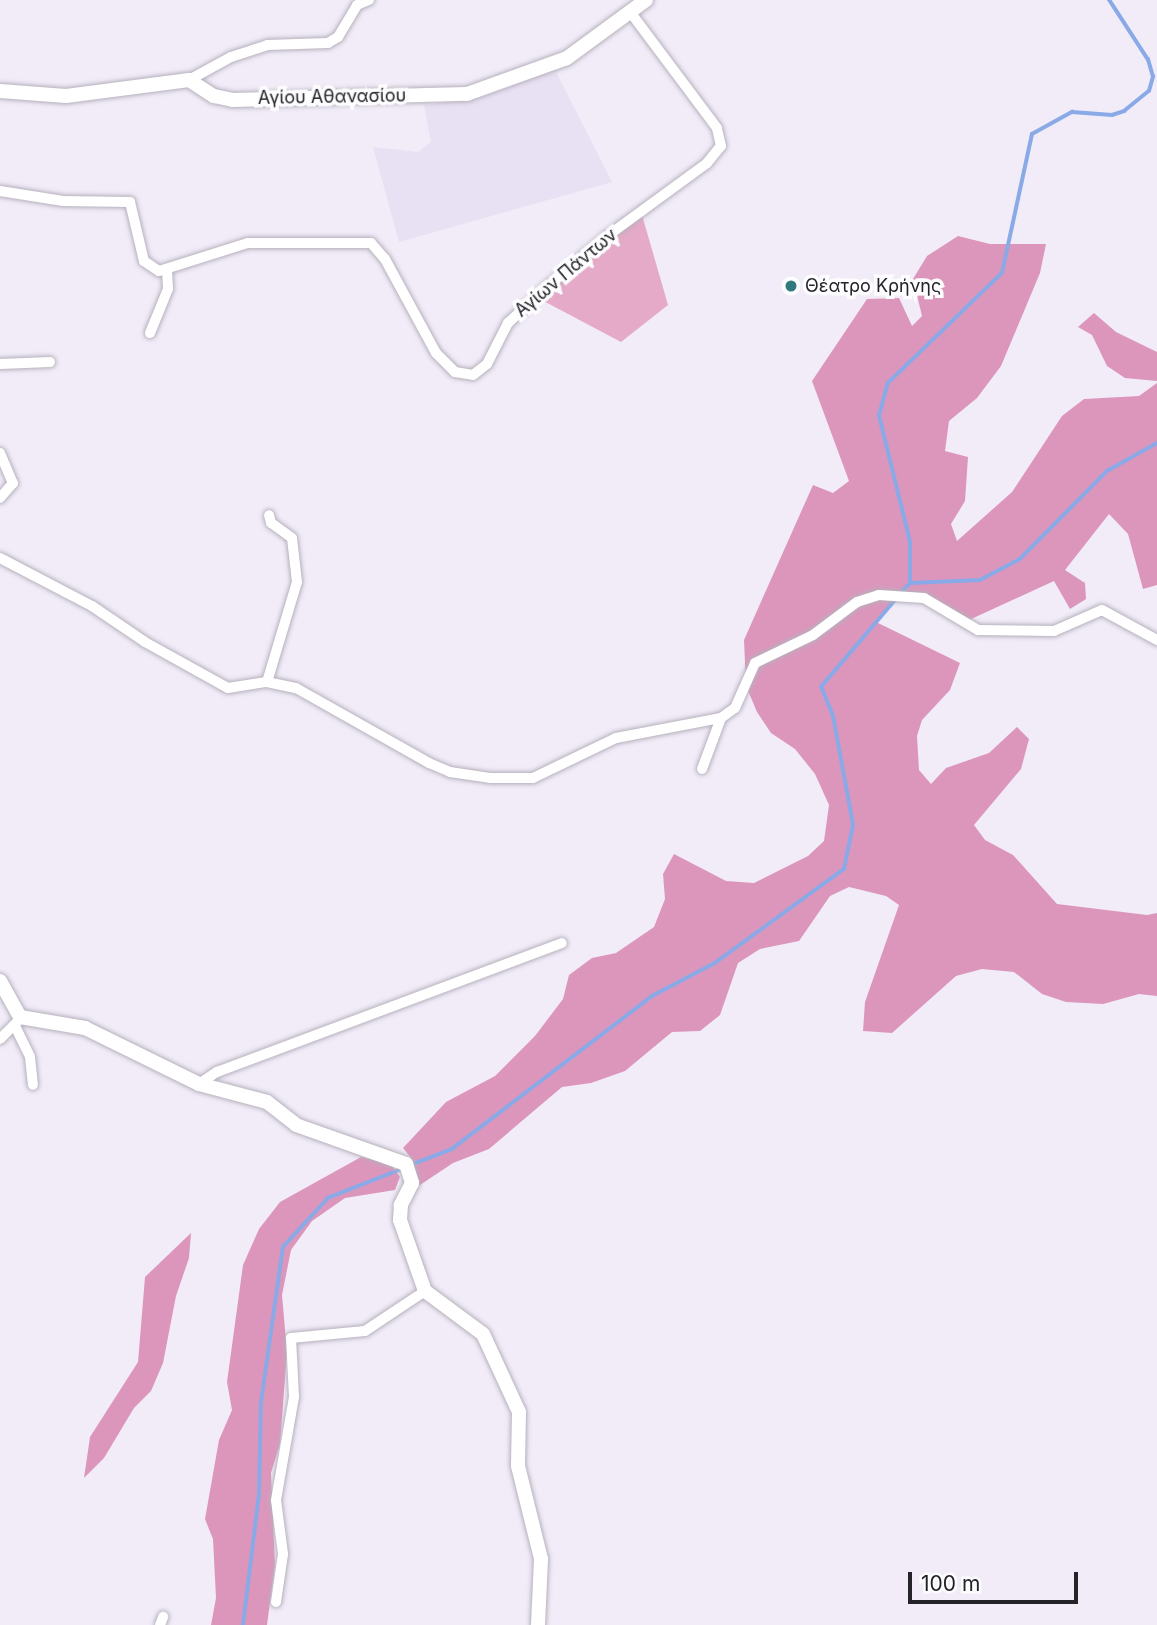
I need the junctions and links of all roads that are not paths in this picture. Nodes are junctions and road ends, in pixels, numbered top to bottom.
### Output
1 (369, 0) edge
2 (646, 0) edge
3 (631, 13) junction
4 (188, 80) junction
5 (0, 90) edge
6 (0, 191) edge
7 (167, 270) junction
8 (150, 333) dead end
9 (50, 362) dead end
10 (0, 364) edge
11 (0, 453) edge
12 (0, 498) edge
13 (269, 514) dead end
14 (0, 558) edge
15 (1157, 640) edge
16 (267, 682) junction
17 (721, 718) junction
18 (702, 769) dead end
19 (562, 943) dead end
20 (0, 981) edge
21 (18, 1022) junction
22 (0, 1039) edge
23 (199, 1084) junction
24 (33, 1085) dead end
25 (425, 1291) junction
26 (276, 1602) dead end
27 (538, 1625) edge

1 - 4 street
2 - 3 street, Αγίου Αθανασίου
3 - 4 street, Αγίου Αθανασίου
3 - 7 street, Αγίων Πάντων
4 - 5 street
6 - 7 street
7 - 8 street
9 - 10 street
11 - 12 street
13 - 16 street
14 - 16 street
15 - 17 street
16 - 17 street
17 - 18 street
19 - 23 street
20 - 21 street
21 - 22 street
21 - 23 street
21 - 24 street
23 - 25 street
25 - 26 street
25 - 27 street

